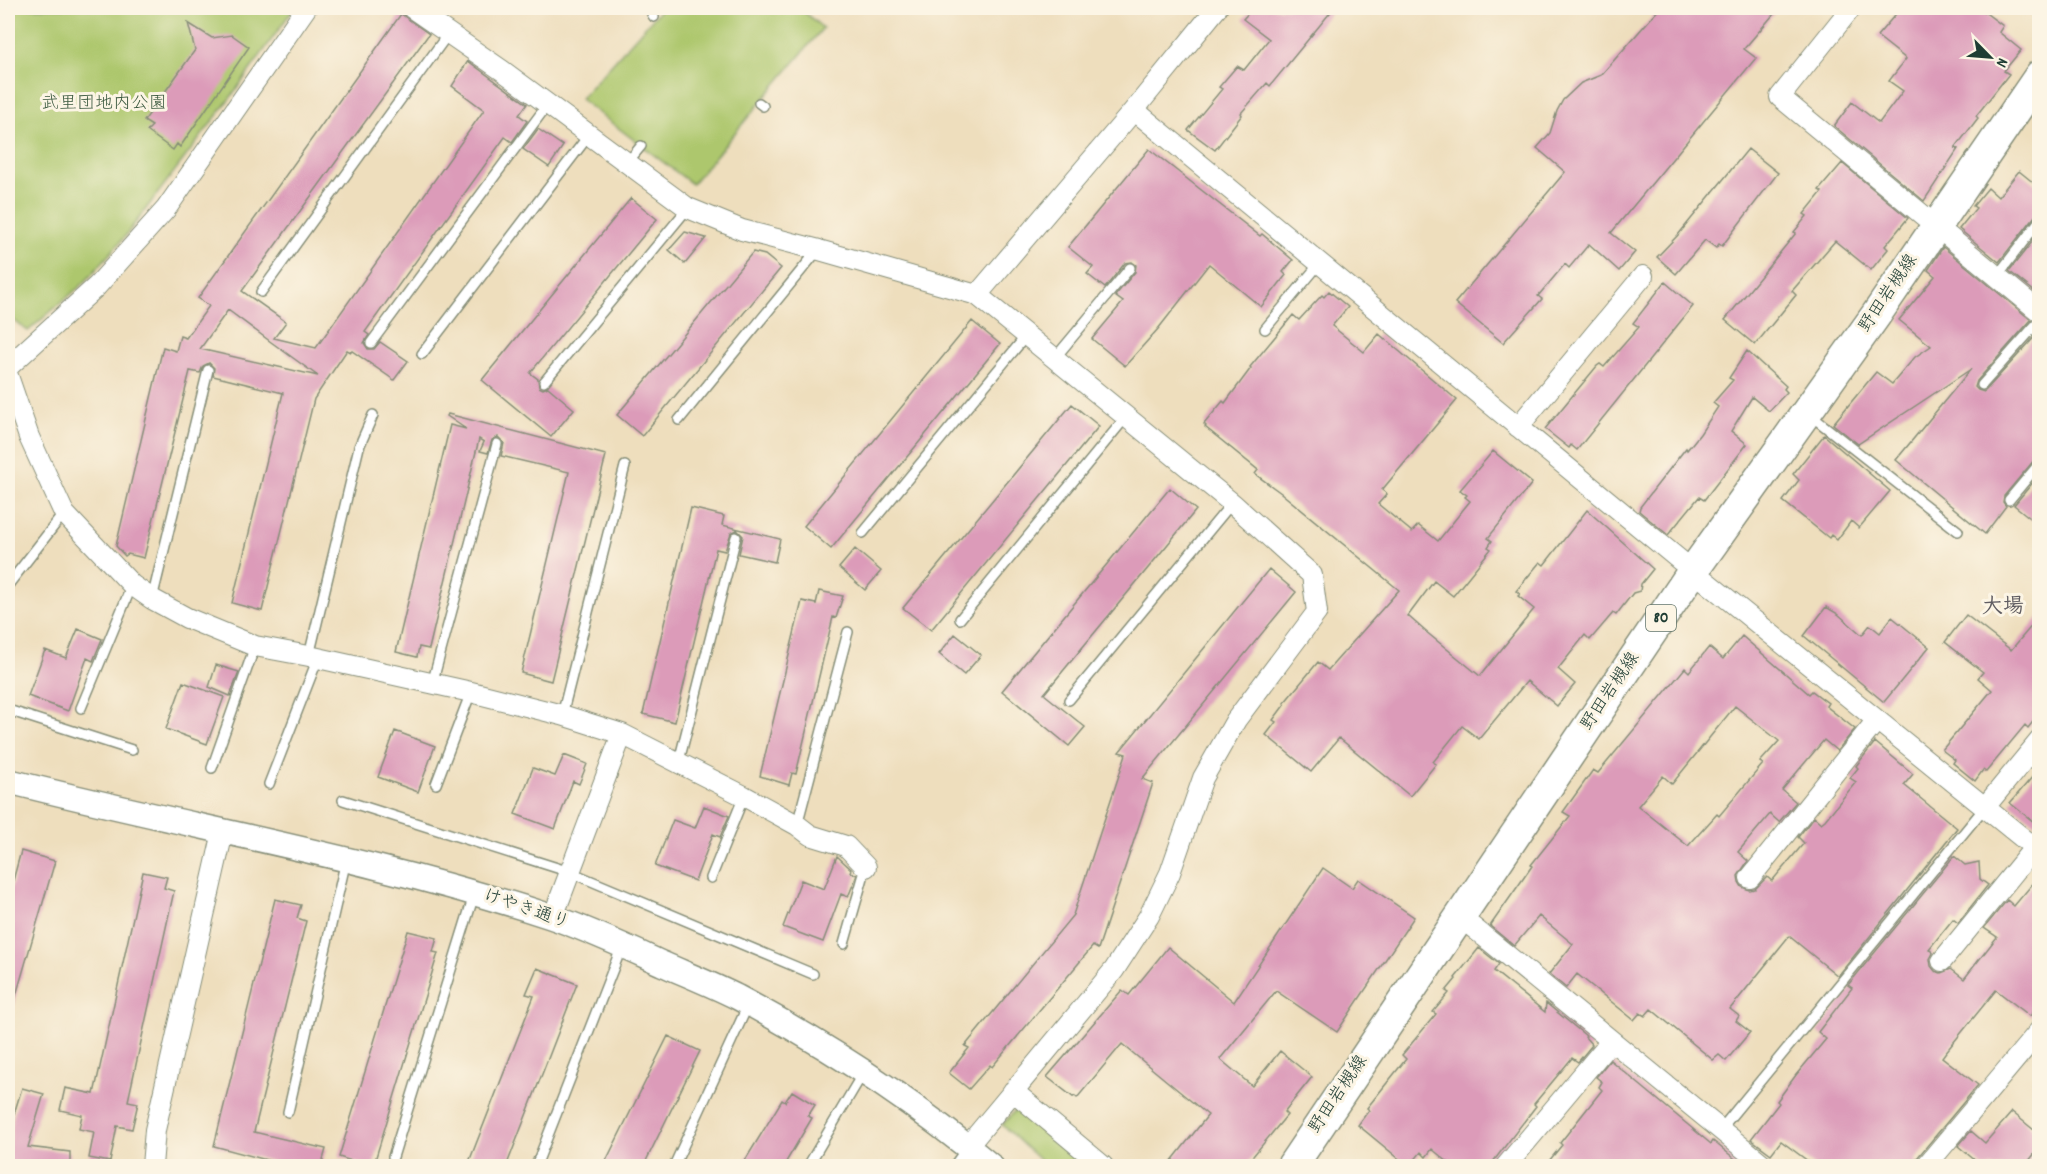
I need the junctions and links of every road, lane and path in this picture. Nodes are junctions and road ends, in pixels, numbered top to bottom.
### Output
1 (306, 8) edge
2 (412, 8) edge
3 (1217, 8) edge
4 (1851, 8) edge
5 (448, 34) junction
6 (2040, 75) edge
7 (548, 104) junction
8 (1134, 110) junction
9 (589, 135) junction
10 (641, 146) dead end
11 (627, 163) junction
12 (688, 208) junction
13 (2040, 220) edge
14 (1936, 225) junction
15 (819, 249) junction
16 (1320, 263) junction
17 (1130, 268) dead end
18 (1643, 276) dead end
19 (1997, 276) junction
20 (261, 292) dead end
21 (977, 295) junction
22 (2040, 312) edge
23 (2040, 320) edge
24 (1265, 329) dead end
25 (1026, 336) junction
26 (371, 343) dead end
27 (422, 354) dead end
28 (1055, 358) junction
29 (8, 367) edge
30 (208, 370) dead end
31 (8, 376) edge
32 (544, 382) dead end
33 (1982, 385) dead end
34 (1807, 412) junction
35 (373, 415) dead end
36 (1126, 417) junction
37 (679, 420) dead end
38 (1518, 427) junction
39 (497, 444) dead end
40 (2040, 463) edge
41 (625, 466) dead end
42 (2009, 500) dead end
43 (1232, 503) junction
44 (64, 513) junction
45 (1958, 531) dead end
46 (863, 533) dead end
47 (736, 537) dead end
48 (1692, 571) junction
49 (8, 585) edge
50 (132, 585) junction
51 (152, 599) junction
52 (960, 619) dead end
53 (848, 632) dead end
54 (255, 646) junction
55 (313, 657) junction
56 (432, 684) junction
57 (471, 692) junction
58 (1070, 700) dead end
59 (81, 708) dead end
60 (8, 711) edge
61 (562, 715) junction
62 (1876, 720) junction
63 (622, 734) junction
64 (2040, 740) edge
65 (132, 750) dead end
66 (679, 761) junction
67 (212, 768) dead end
68 (8, 781) edge
69 (268, 784) dead end
70 (436, 784) dead end
71 (744, 796) junction
72 (343, 800) dead end
73 (1985, 807) junction
74 (796, 825) junction
75 (223, 832) junction
76 (2037, 850) edge
77 (346, 860) junction
78 (866, 867) joint
79 (570, 872) junction
80 (711, 878) dead end
81 (1750, 879) dead end
82 (475, 893) junction
83 (1459, 916) junction
84 (553, 917) junction
85 (844, 944) dead end
86 (622, 946) junction
87 (1942, 961) dead end
88 (813, 974) dead end
89 (749, 1004) junction
90 (2040, 1030) edge
91 (1611, 1041) junction
92 (864, 1071) junction
93 (1013, 1091) junction
94 (288, 1112) dead end
95 (1720, 1130) junction
96 (968, 1147) junction
97 (393, 1157) dead end
98 (152, 1167) edge
99 (536, 1167) edge
100 (674, 1167) edge
101 (808, 1167) edge
102 (954, 1167) edge
103 (991, 1167) edge
104 (1103, 1167) edge
105 (1292, 1167) edge
106 (1506, 1167) edge
107 (1765, 1167) edge
108 (1926, 1167) edge

1 - 29 street
2 - 5 street
3 - 8 street
4 - 14 street
5 - 7 street
5 - 20 lane
6 - 14 main road, 野田岩槻線 / 80
7 - 9 street
7 - 26 lane
8 - 16 street
8 - 21 street
9 - 11 street
9 - 27 lane
10 - 11 lane
11 - 12 street
12 - 15 street
12 - 32 lane
13 - 19 lane
14 - 19 street
14 - 34 main road, 野田岩槻線 / 80
15 - 21 street
15 - 37 lane
16 - 24 lane
16 - 38 street
17 - 28 lane
18 - 38 street
19 - 22 street
21 - 25 street
23 - 33 lane
25 - 28 street
25 - 46 lane
28 - 36 street
30 - 51 lane
31 - 44 street
34 - 45 lane
34 - 48 main road, 野田岩槻線 / 80
35 - 55 lane
36 - 43 street
36 - 52 lane
38 - 48 street
39 - 56 lane
40 - 42 lane
41 - 61 lane
43 - 58 lane
43 - 93 street
44 - 49 lane
44 - 50 street
47 - 66 lane
48 - 62 street
48 - 83 main road, 野田岩槻線 / 80
50 - 51 street
50 - 59 lane
51 - 54 street
53 - 74 lane
54 - 55 street
54 - 67 lane
55 - 56 street
55 - 69 lane
56 - 57 street
57 - 61 street
57 - 70 lane
60 - 65 lane
61 - 63 street
62 - 73 street
62 - 81 street
63 - 66 street
63 - 79 street
64 - 73 street
66 - 71 street
68 - 75 street, けやき通り
71 - 74 street
71 - 80 lane
72 - 79 lane
73 - 76 street
73 - 95 lane
74 - 78 street
75 - 77 street, けやき通り
75 - 98 street
76 - 87 street
77 - 82 street, けやき通り
77 - 94 lane
78 - 85 lane
79 - 84 street
79 - 88 lane
82 - 84 street, けやき通り
82 - 97 lane
83 - 91 street
83 - 105 main road, 野田岩槻線 / 80
84 - 86 street, けやき通り
86 - 89 street, けやき通り
86 - 99 lane
89 - 92 street, けやき通り
89 - 100 lane
90 - 108 street
91 - 95 street
91 - 106 street
92 - 96 street, けやき通り
92 - 101 lane
93 - 96 street
93 - 104 street
95 - 107 street
96 - 102 lane
96 - 103 street, けやき通り

